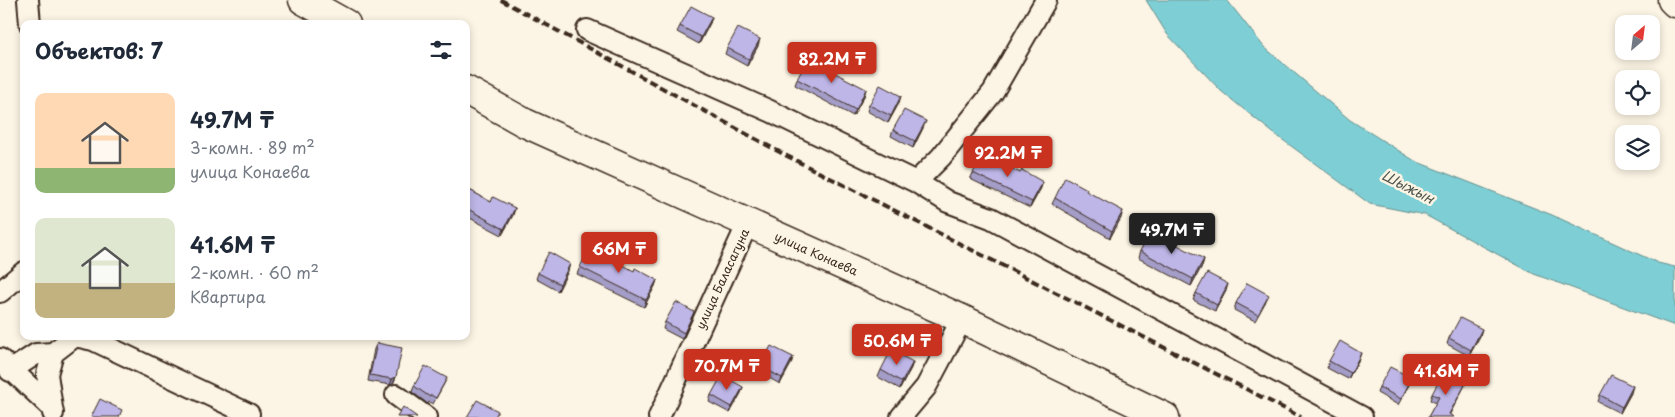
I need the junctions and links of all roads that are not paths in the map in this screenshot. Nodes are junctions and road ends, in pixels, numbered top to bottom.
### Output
1 (28, 0) edge
2 (303, 0) edge
3 (1046, 0) edge
4 (1672, 0) edge
5 (1675, 2) edge
6 (30, 20) edge
7 (339, 20) edge
8 (587, 30) dead end
9 (470, 92) edge
10 (916, 182) junction
11 (748, 223) junction
12 (20, 275) edge
13 (0, 292) edge
14 (962, 319) junction
15 (70, 340) edge
16 (93, 340) edge
17 (53, 353) junction
18 (5, 365) edge
19 (396, 395) dead end
20 (53, 412) edge
21 (249, 414) dead end
22 (426, 417) edge
23 (659, 417) edge
24 (901, 417) edge
25 (1166, 417) edge
26 (1362, 417) edge

1 - 6 street
2 - 7 street
3 - 10 street
4 - 5 street
8 - 10 street
9 - 11 street, улица Конаева
10 - 26 street
11 - 14 street, улица Конаева
11 - 23 street, улица Баласагуна
12 - 13 street
14 - 24 street
14 - 25 street, улица Конаева
15 - 17 street
16 - 21 street
17 - 18 street
17 - 20 street
18 - 20 street
19 - 22 street

